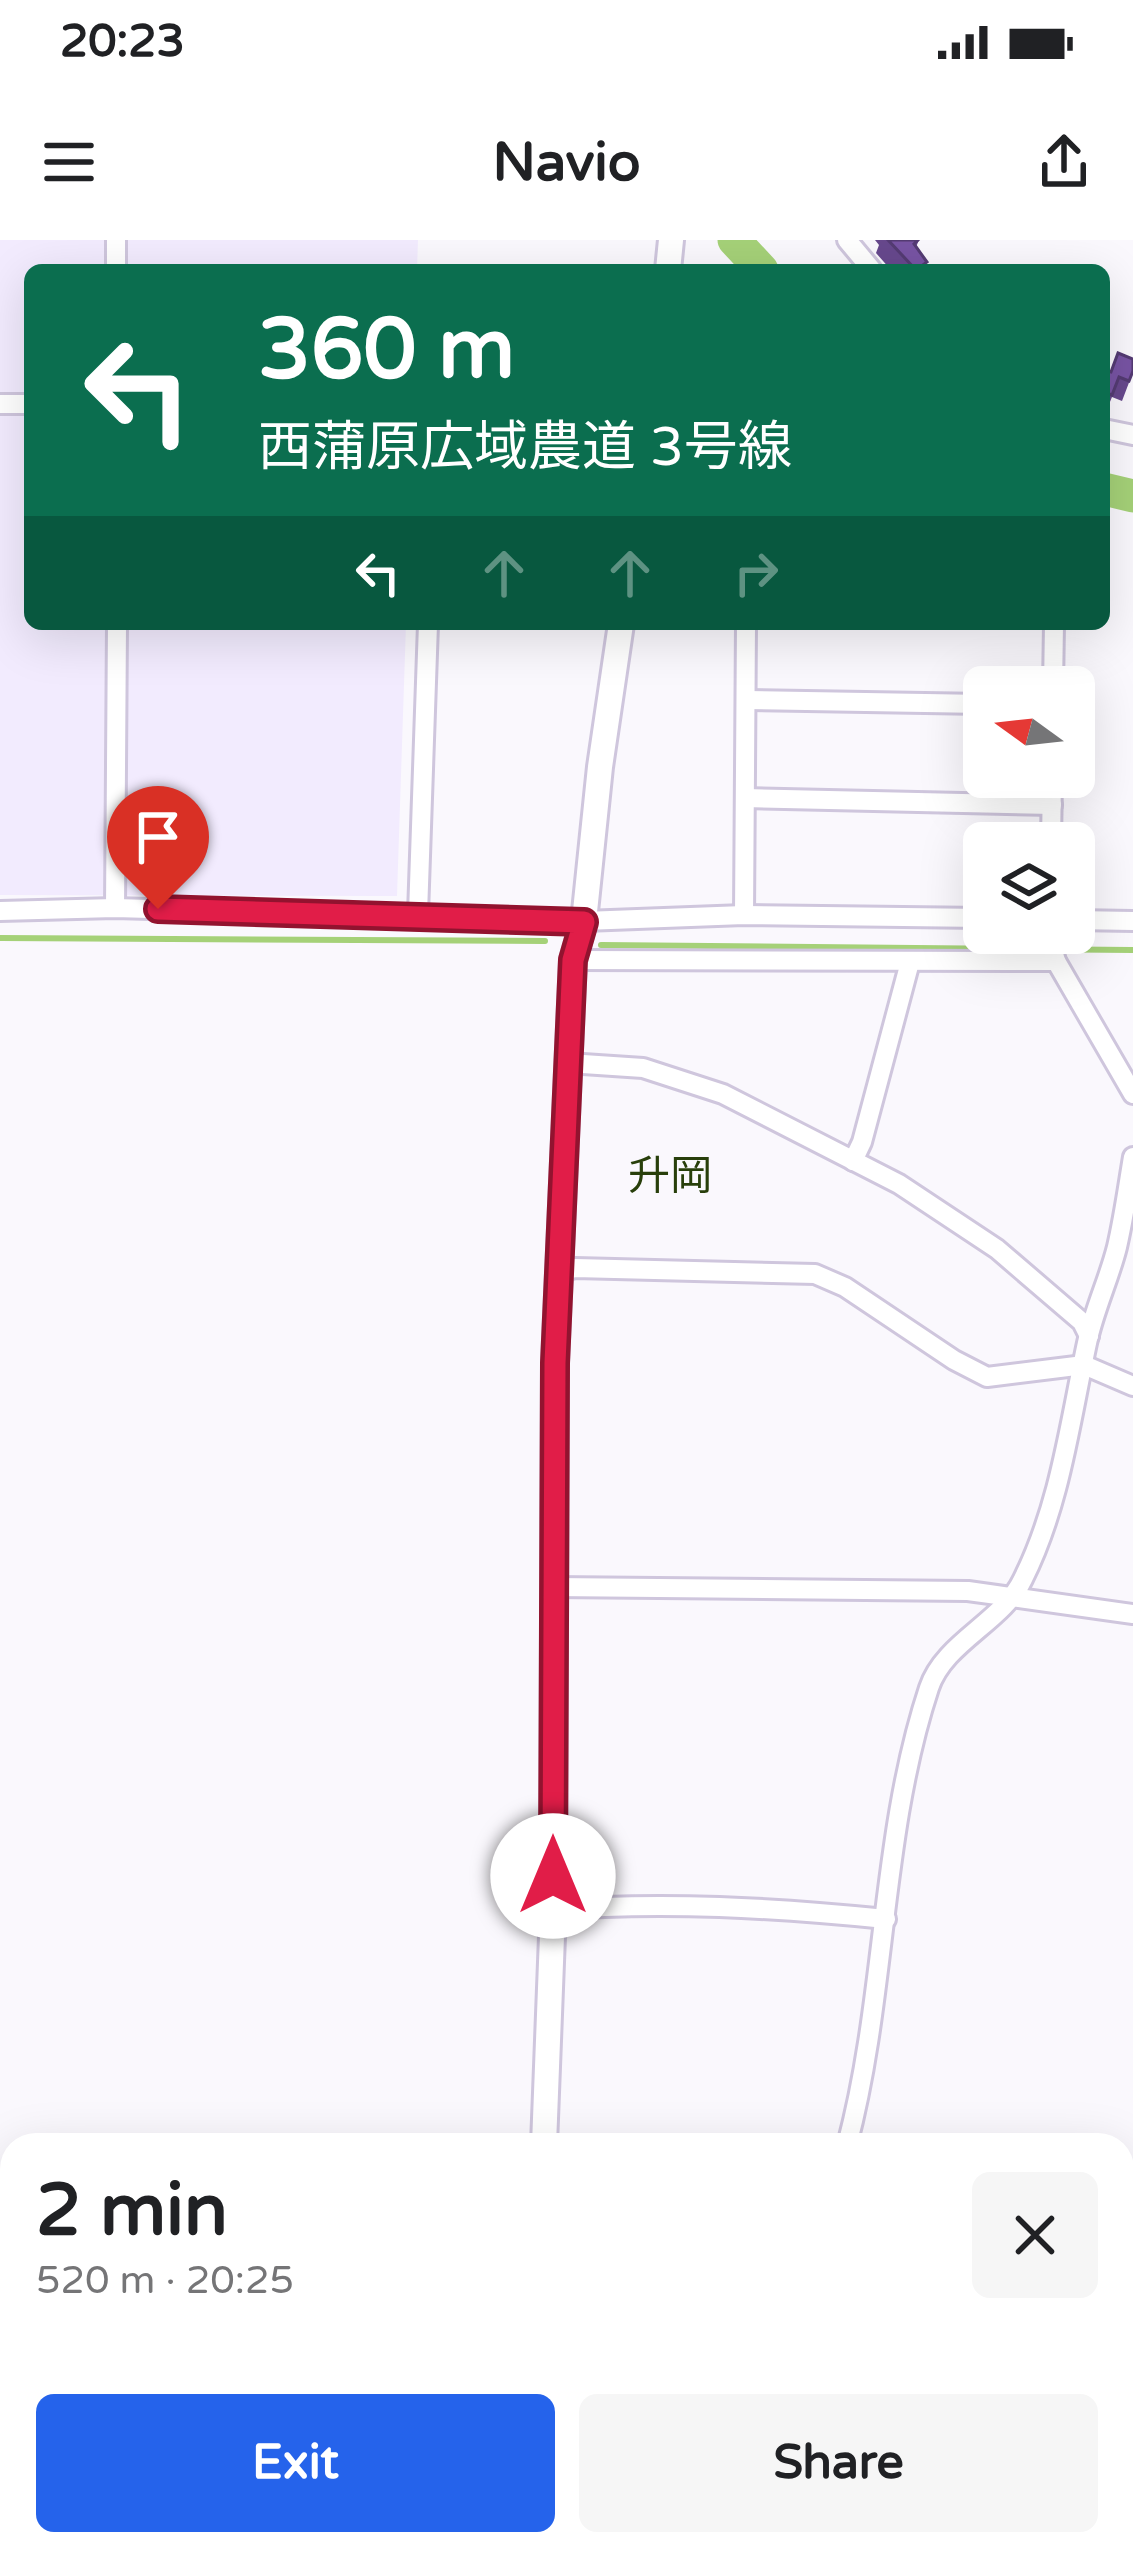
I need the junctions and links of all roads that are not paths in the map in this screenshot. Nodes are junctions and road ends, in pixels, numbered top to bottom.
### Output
1 (847, 240) edge
2 (867, 264) edge
3 (117, 630) edge
4 (428, 630) edge
5 (620, 630) edge
6 (746, 630) edge
7 (1054, 630) edge
8 (1053, 666) edge
9 (746, 700) junction
10 (963, 704) edge
11 (745, 798) junction
12 (1052, 798) edge
13 (1052, 805) junction
14 (1052, 822) edge
15 (115, 908) junction
16 (0, 910) edge
17 (418, 914) junction
18 (744, 915) junction
19 (963, 918) edge
20 (1095, 920) edge
21 (1133, 921) edge
22 (584, 922) junction
23 (1054, 954) edge
24 (573, 960) junction
25 (910, 962) junction
26 (1056, 962) junction
27 (568, 1063) junction
28 (1133, 1094) edge
29 (1133, 1157) edge
30 (853, 1161) junction
31 (559, 1272) junction
32 (1089, 1336) junction
33 (1084, 1365) junction
34 (1133, 1387) edge
35 (553, 1587) junction
36 (1013, 1598) junction
37 (1133, 1613) edge
38 (553, 1910) junction
39 (886, 1919) junction
40 (544, 2133) edge
41 (850, 2133) edge

1 - 2 street
3 - 15 street
4 - 17 street
5 - 22 main road
6 - 9 street
7 - 8 street
9 - 10 street
9 - 11 street
11 - 13 street
11 - 18 street
12 - 13 street
13 - 14 street
15 - 16 street
15 - 17 street
17 - 22 street
18 - 19 street
18 - 22 street
20 - 21 street
22 - 24 main road
23 - 26 street
24 - 25 street
24 - 27 main road
25 - 26 street
25 - 30 street
26 - 28 street
27 - 30 street
27 - 31 main road
29 - 32 street
30 - 32 street
31 - 33 street
31 - 35 main road
32 - 33 street
33 - 34 street
33 - 36 street
35 - 36 street
35 - 38 main road
36 - 37 street
36 - 39 street
38 - 39 street
38 - 40 main road
39 - 41 street

